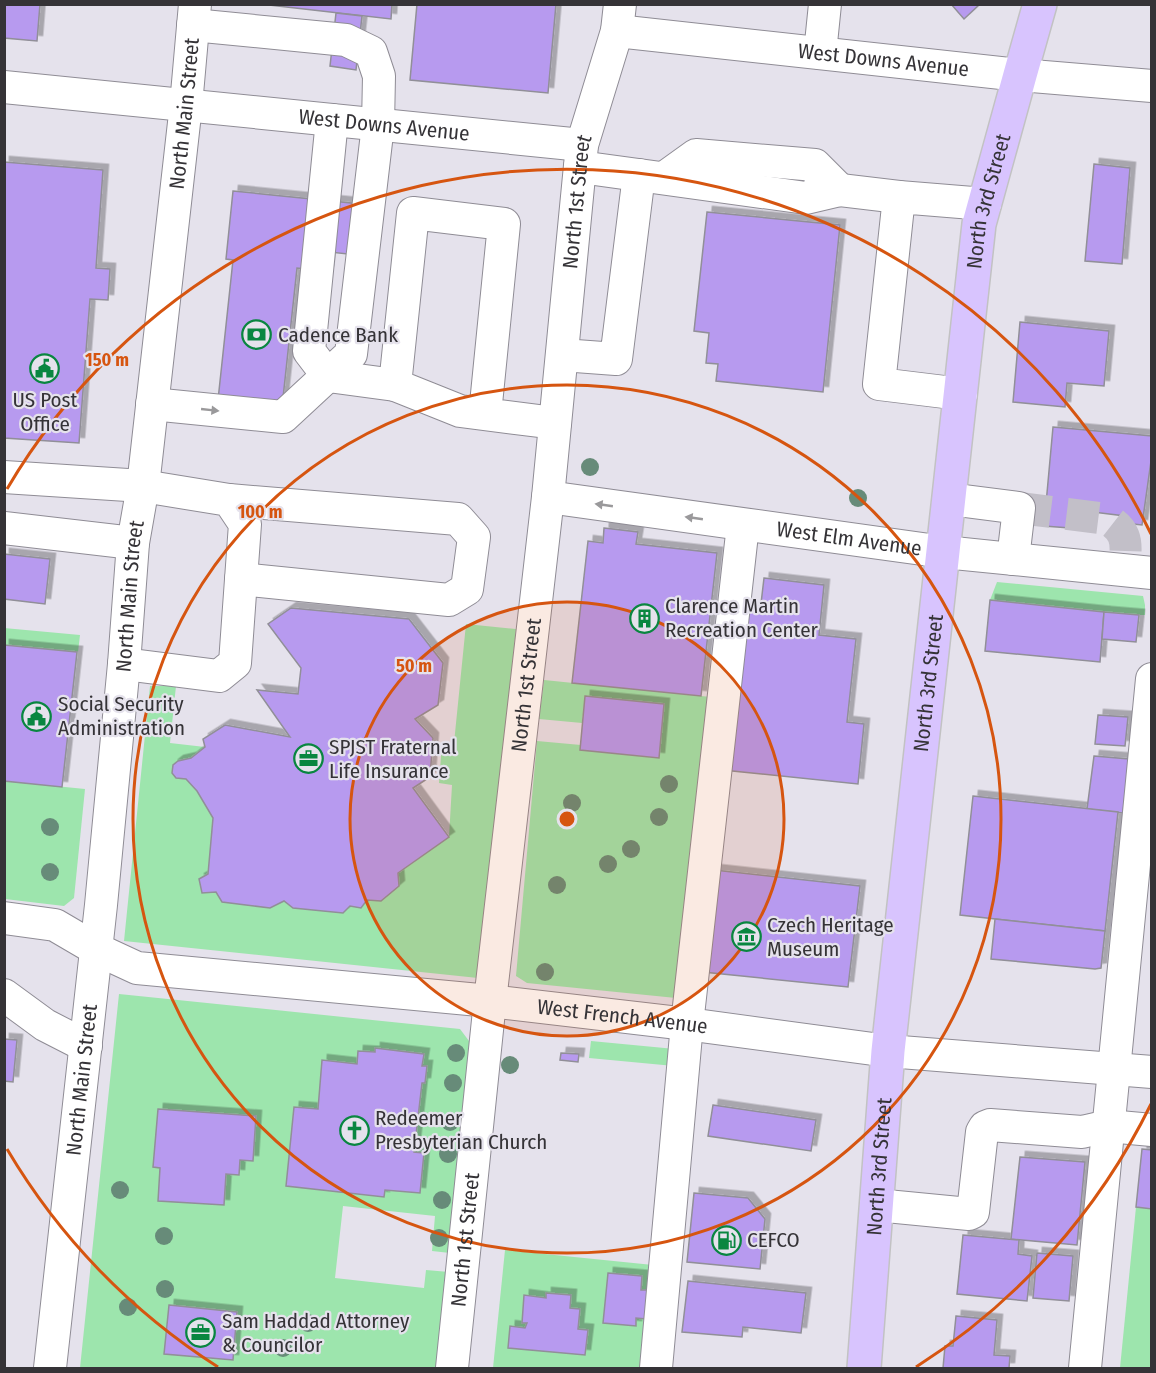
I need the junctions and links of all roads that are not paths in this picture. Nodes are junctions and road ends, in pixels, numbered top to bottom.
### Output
1 (825, 4) edge
2 (1040, 4) edge
3 (194, 15) edge
4 (618, 18) edge
5 (819, 53) junction
6 (1020, 75) junction
7 (1152, 86) edge
8 (4, 87) edge
9 (186, 105) junction
10 (354, 122) junction
11 (581, 156) junction
12 (652, 176) junction
13 (840, 190) junction
14 (899, 197) junction
15 (985, 204) junction
16 (562, 355) junction
17 (328, 376) junction
18 (395, 385) junction
19 (961, 394) junction
20 (152, 404) junction
21 (485, 414) junction
22 (555, 423) junction
23 (4, 477) edge
24 (143, 486) junction
25 (548, 497) junction
26 (949, 499) junction
27 (229, 500) junction
28 (743, 525) junction
29 (4, 528) edge
30 (133, 543) junction
31 (944, 552) junction
32 (1013, 559) junction
33 (1152, 573) edge
34 (241, 579) junction
35 (124, 664) junction
36 (1152, 679) edge
37 (4, 918) edge
38 (96, 949) junction
39 (4, 995) edge
40 (490, 1001) junction
41 (687, 1024) junction
42 (86, 1046) junction
43 (888, 1050) junction
44 (1113, 1069) junction
45 (1152, 1072) edge
46 (1108, 1126) junction
47 (1152, 1130) edge
48 (876, 1205) junction
49 (50, 1368) edge
50 (452, 1368) edge
51 (656, 1368) edge
52 (864, 1368) edge
53 (1085, 1368) edge

1 - 5 street
2 - 6 main road, North 3rd Street
3 - 9 street, North Main Street
3 - 10 street
4 - 5 street, West Downs Avenue
4 - 11 street, North 1st Street
5 - 6 street, West Downs Avenue
6 - 7 street, West Downs Avenue
6 - 15 main road, North 3rd Street
8 - 9 street, West Downs Avenue
9 - 10 street, West Downs Avenue
9 - 20 street, North Main Street
10 - 11 street, West Downs Avenue
10 - 17 street
10 - 17 street
11 - 12 street, West Downs Avenue
11 - 16 street, North 1st Street
12 - 13 street
12 - 13 street
12 - 16 street
13 - 14 street
14 - 15 street
14 - 19 street
15 - 19 main road, North 3rd Street
16 - 22 street, North 1st Street
17 - 18 street
20 -> 17 street
18 - 21 street
18 - 21 street
19 - 26 main road, North 3rd Street
20 - 24 street, North Main Street
21 - 22 street
22 - 25 street, North 1st Street
23 - 24 street
24 - 27 street
24 - 30 street, North Main Street
28 -> 25 street, West Elm Avenue
25 - 40 street, North 1st Street
26 - 31 main road, North 3rd Street
26 - 32 street
27 - 34 street
27 - 34 street
28 - 31 street, West Elm Avenue
28 - 41 street
29 - 30 street
30 - 35 street, North Main Street
31 - 32 street, West Elm Avenue
31 - 43 main road, North 3rd Street
32 - 33 street, West Elm Avenue
34 - 35 street
35 - 38 street, North Main Street
36 - 44 street
37 - 38 street, West French Avenue
38 - 40 street, West French Avenue
38 - 42 street, North Main Street
39 - 42 street
40 - 41 street, West French Avenue
40 - 50 street, North 1st Street
41 - 43 street, West French Avenue
41 - 51 street
42 - 49 street, North Main Street
43 - 44 street, West French Avenue
43 - 48 main road, North 3rd Street
44 - 45 street, West French Avenue
44 - 46 street
46 - 47 street
46 - 48 street
46 - 53 street
48 - 52 main road, North 3rd Street

